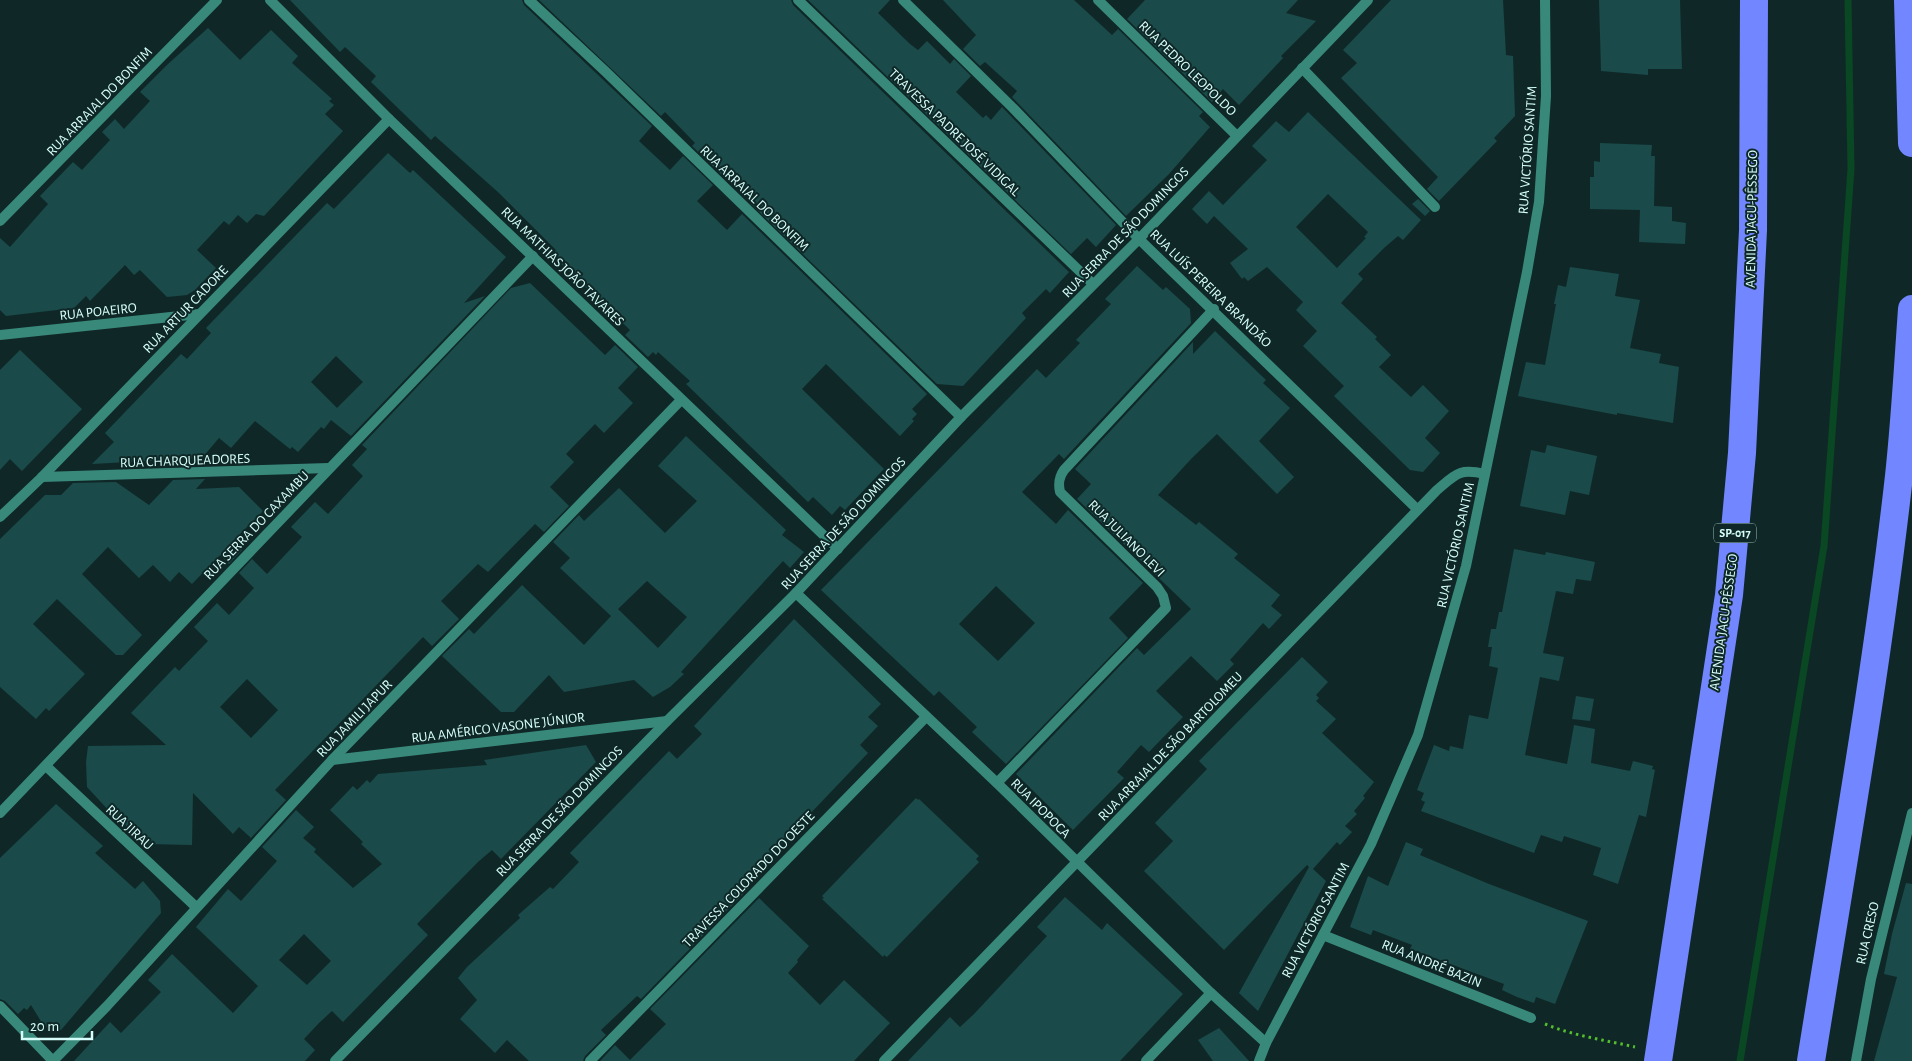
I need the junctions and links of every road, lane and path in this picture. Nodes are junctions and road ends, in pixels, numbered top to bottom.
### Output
1 (217, 0) edge
2 (270, 0) edge
3 (529, 0) edge
4 (798, 0) edge
5 (903, 0) edge
6 (1098, 0) edge
7 (1368, 0) edge
8 (1545, 0) edge
9 (1754, 0) edge
10 (1908, 0) edge
11 (1302, 68) junction
12 (389, 119) junction
13 (1237, 136) junction
14 (1912, 144) edge
15 (1435, 208) dead end
16 (0, 222) edge
17 (1139, 239) junction
18 (533, 256) junction
19 (1094, 284) junction
20 (1912, 309) edge
21 (1214, 310) junction
22 (199, 314) junction
23 (0, 335) edge
24 (681, 400) junction
25 (961, 417) junction
26 (329, 468) junction
27 (1485, 474) junction
28 (42, 477) junction
29 (1417, 509) junction
30 (0, 517) edge
31 (838, 549) junction
32 (796, 593) junction
33 (926, 717) junction
34 (667, 721) junction
35 (332, 760) junction
36 (46, 766) junction
37 (997, 783) junction
38 (0, 813) edge
39 (1912, 813) edge
40 (1077, 862) junction
41 (196, 908) junction
42 (1323, 934) junction
43 (1211, 992) junction
44 (0, 1006) edge
45 (1530, 1018) joint
46 (1266, 1043) junction
47 (1658, 1057) edge
48 (53, 1061) edge
49 (335, 1061) edge
50 (590, 1061) edge
51 (884, 1061) edge
52 (1146, 1061) edge
53 (1259, 1061) edge
54 (1811, 1061) edge
55 (1856, 1061) edge

1 - 16 street, RUA ARRAIAL DO BONFIM
2 - 12 street, RUA MATHIAS JOÃO TAVARES
3 - 25 street, RUA ARRAIAL DO BONFIM
4 - 19 street, TRAVESSA PADRE JOSÉ VIDIGAL
5 - 17 street, RUA LUÍS PEREIRA BRANDÃO
6 - 13 street, RUA PEDRO LEOPOLDO
7 - 11 street, RUA SERRA DE SÃO DOMINGOS
8 - 27 street, RUA VICTÓRIO SANTIM
9 - 47 highway, AVENIDA JACU-PÊSSEGO / SP-017
10 - 14 highway
11 - 13 street, RUA SERRA DE SÃO DOMINGOS
11 - 15 street
12 - 18 street, RUA MATHIAS JOÃO TAVARES
12 - 22 street, RUA ARTUR CADORE
13 - 17 street, RUA SERRA DE SÃO DOMINGOS
17 - 19 street, RUA SERRA DE SÃO DOMINGOS
17 - 21 street, RUA LUÍS PEREIRA BRANDÃO
18 - 24 street, RUA MATHIAS JOÃO TAVARES
18 - 26 street, RUA SERRA DO CAXAMBU
19 - 25 street, RUA SERRA DE SÃO DOMINGOS
20 - 54 highway
21 - 29 street, RUA LUÍS PEREIRA BRANDÃO
21 - 37 street, RUA JULIANO LEVI
22 - 23 street, RUA POAEIRO
22 - 28 street, RUA ARTUR CADORE
24 - 31 street, RUA MATHIAS JOÃO TAVARES
24 - 35 street, RUA JAMILI JAPUR
25 - 31 street, RUA SERRA DE SÃO DOMINGOS
26 - 28 street, RUA CHARQUEADORES
26 - 36 street, RUA SERRA DO CAXAMBU
27 - 29 street, RUA ARRAIAL DE SÃO BARTOLOMEU
27 - 42 street, RUA VICTÓRIO SANTIM
28 - 30 street, RUA ARTUR CADORE
29 - 40 street, RUA ARRAIAL DE SÃO BARTOLOMEU
31 - 32 street, RUA SERRA DE SÃO DOMINGOS
32 - 33 street, RUA IPOPOCA
32 - 34 street, RUA SERRA DE SÃO DOMINGOS
33 - 37 street, RUA IPOPOCA
33 - 50 street, TRAVESSA COLORADO DO OESTE
34 - 35 street, RUA AMÉRICO VASONE JÚNIOR
34 - 49 street, RUA SERRA DE SÃO DOMINGOS
35 - 41 street, RUA JAMILI JAPUR
36 - 38 street, RUA SERRA DO CAXAMBU
36 - 41 street, RUA JIRAU
37 - 40 street, RUA IPOPOCA
39 - 55 street, RUA CRESO
40 - 43 street, RUA IPOPOCA
40 - 51 street, RUA ARRAIAL DE SÃO BARTOLOMEU
41 - 48 street, RUA JAMILI JAPUR
42 - 45 street, RUA ANDRÉ BAZIN
42 - 46 street, RUA VICTÓRIO SANTIM
43 - 46 street, RUA IPOPOCA
43 - 52 street
44 - 48 street
45 - 47 path
46 - 53 street, RUA VICTÓRIO SANTIM

